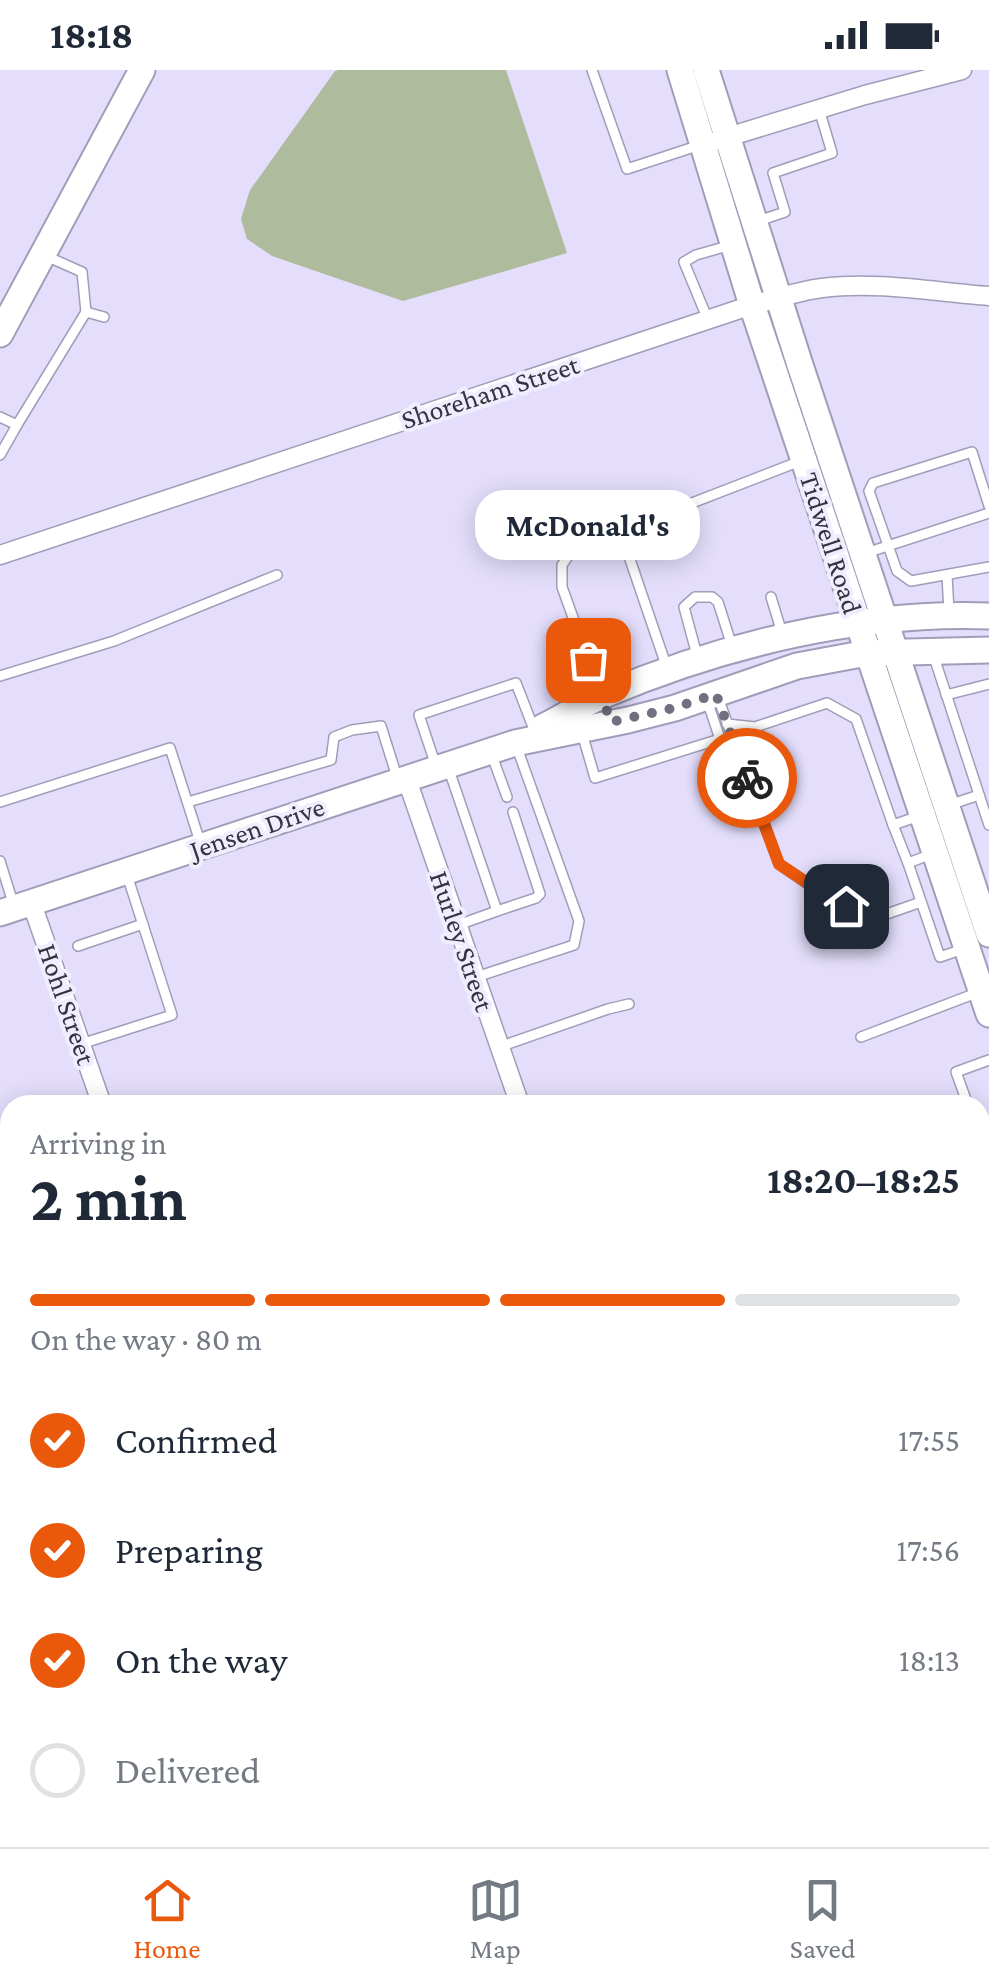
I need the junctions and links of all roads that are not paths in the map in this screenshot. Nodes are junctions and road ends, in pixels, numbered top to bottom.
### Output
1 (142, 70) edge
2 (592, 70) edge
3 (680, 70) edge
4 (706, 70) edge
5 (962, 70) edge
6 (819, 108) junction
7 (715, 141) junction
8 (754, 222) junction
9 (734, 244) junction
10 (43, 254) junction
11 (989, 296) edge
12 (778, 298) junction
13 (752, 305) junction
14 (86, 312) junction
15 (104, 317) dead end
16 (708, 320) junction
17 (0, 334) edge
18 (0, 417) edge
19 (16, 425) junction
20 (0, 455) edge
21 (804, 460) junction
22 (984, 475) edge
23 (860, 506) junction
24 (989, 510) edge
25 (620, 530) junction
26 (888, 544) junction
27 (862, 554) junction
28 (0, 555) edge
29 (989, 567) edge
30 (277, 575) dead end
31 (948, 575) junction
32 (771, 597) dead end
33 (950, 615) junction
34 (989, 616) edge
35 (884, 622) junction
36 (858, 623) junction
37 (783, 637) junction
38 (989, 650) edge
39 (734, 651) junction
40 (932, 651) junction
41 (894, 652) junction
42 (867, 653) junction
43 (699, 662) junction
44 (668, 670) junction
45 (0, 676) edge
46 (989, 684) edge
47 (711, 695) junction
48 (946, 695) junction
49 (601, 696) junction
50 (611, 722) junction
51 (727, 724) junction
52 (581, 729) junction
53 (513, 742) junction
54 (442, 766) junction
55 (402, 778) junction
56 (979, 795) junction
57 (507, 797) dead end
58 (0, 802) edge
59 (188, 802) junction
60 (934, 810) junction
61 (512, 812) dead end
62 (989, 824) edge
63 (893, 825) junction
64 (202, 848) junction
65 (935, 853) junction
66 (0, 861) edge
67 (908, 863) junction
68 (126, 872) junction
69 (921, 902) junction
70 (16, 909) edge
71 (497, 911) junction
72 (978, 923) edge
73 (143, 924) junction
74 (456, 926) junction
75 (78, 946) dead end
76 (474, 978) junction
77 (985, 1002) edge
78 (629, 1004) dead end
79 (861, 1038) dead end
80 (81, 1044) junction
81 (499, 1047) junction
82 (989, 1060) edge
83 (99, 1095) edge
84 (516, 1095) edge
85 (964, 1095) edge

1 - 10 main road
2 - 7 lane
3 - 7 main road, Tidwell Road
4 - 7 main road, Tidwell Road
5 - 6 street
6 - 7 street
6 - 8 lane
7 - 8 main road, Tidwell Road
7 - 9 main road, Tidwell Road
8 - 12 main road, Tidwell Road
9 - 13 main road, Tidwell Road
9 - 16 lane
10 - 14 lane
10 - 17 main road
11 - 12 street, Shoreham Street
12 - 13 street, Shoreham Street
12 - 23 main road, Tidwell Road
13 - 16 street, Shoreham Street
13 - 21 main road, Tidwell Road
14 - 15 lane
14 - 19 lane
16 - 28 street, Shoreham Street
18 - 19 lane
19 - 20 lane
21 - 25 lane
21 - 36 main road, Tidwell Road
22 - 23 lane
22 - 24 lane
23 - 26 lane
23 - 27 main road, Tidwell Road
24 - 26 lane
25 - 44 lane
25 - 49 lane
26 - 27 lane
26 - 31 lane
27 - 35 main road, Tidwell Road
29 - 31 lane
30 - 45 lane
31 - 33 lane
32 - 37 lane
33 - 34 main road, Jensen Drive
33 - 35 main road, Jensen Drive
35 - 36 main road, Jensen Drive
35 - 41 main road, Tidwell Road
36 - 37 main road, Jensen Drive
36 - 42 main road, Tidwell Road
37 - 39 main road, Jensen Drive
38 - 40 main road, Jensen Drive
39 - 43 main road, Jensen Drive
39 - 43 lane
40 - 41 main road, Jensen Drive
40 - 48 lane
41 - 42 main road, Jensen Drive
41 - 60 main road, Tidwell Road
42 - 47 main road, Jensen Drive
42 - 60 main road, Tidwell Road
43 - 44 main road, Jensen Drive
44 - 49 main road, Jensen Drive
46 - 48 lane
47 - 50 main road, Jensen Drive
47 - 51 lane
47 - 52 lane
48 - 56 lane
49 - 50 lane
49 - 53 main road, Jensen Drive
50 - 52 main road, Jensen Drive
51 - 63 lane
51 - 69 lane
52 - 53 main road, Jensen Drive
53 - 54 main road, Jensen Drive
53 - 54 lane
53 - 57 lane
53 - 76 lane
54 - 55 main road, Jensen Drive
54 - 71 lane
55 - 59 lane
55 - 64 main road, Jensen Drive
55 - 74 street, Hurley Street
56 - 60 lane
56 - 62 lane
58 - 59 lane
59 - 64 lane
60 - 63 lane
60 - 65 main road, Tidwell Road
60 - 72 main road, Tidwell Road
61 - 71 lane
63 - 67 lane
64 - 68 main road, Jensen Drive
65 - 67 lane
65 - 72 main road, Tidwell Road
66 - 70 lane
67 - 69 lane
68 - 70 main road, Jensen Drive
68 - 73 lane
69 - 72 lane
70 - 80 street, Hohl Street
71 - 74 lane
72 - 77 main road, Tidwell Road
73 - 75 lane
73 - 80 lane
74 - 76 street, Hurley Street
76 - 81 street, Hurley Street
77 - 79 lane
78 - 81 lane
80 - 83 street, Hohl Street
81 - 84 street, Hurley Street
82 - 85 lane

